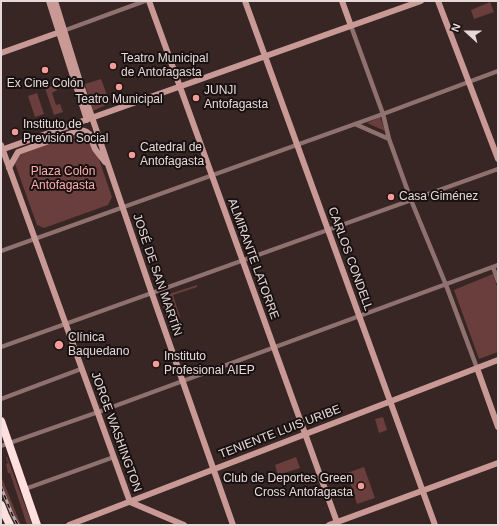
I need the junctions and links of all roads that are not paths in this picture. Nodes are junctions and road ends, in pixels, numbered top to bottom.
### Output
1 (49, 1) edge
2 (55, 1) edge
3 (145, 1) edge
4 (149, 1) edge
5 (245, 1) edge
6 (342, 1) edge
7 (421, 1) edge
8 (438, 1) edge
9 (351, 26) junction
10 (63, 31) junction
11 (1, 53) edge
12 (265, 56) junction
13 (498, 71) edge
14 (469, 82) junction
15 (180, 87) junction
16 (383, 114) junction
17 (90, 119) junction
18 (355, 124) junction
19 (389, 139) junction
20 (297, 145) junction
21 (2, 148) edge
22 (498, 159) edge
23 (109, 166) junction
24 (9, 168) junction
25 (498, 169) edge
26 (212, 176) junction
27 (411, 200) junction
28 (123, 208) junction
29 (328, 230) junction
30 (35, 239) junction
31 (1, 251) edge
32 (242, 261) junction
33 (495, 266) edge
34 (498, 281) edge
35 (446, 285) junction
36 (152, 294) junction
37 (359, 316) junction
38 (65, 324) junction
39 (274, 347) junction
40 (1, 348) edge
41 (498, 360) edge
42 (476, 368) junction
43 (81, 369) junction
44 (182, 381) junction
45 (1, 399) edge
46 (390, 402) junction
47 (97, 412) junction
48 (1, 421) edge
49 (498, 427) edge
50 (305, 434) junction
51 (5, 444) edge
52 (114, 457) junction
53 (498, 463) edge
54 (214, 469) junction
55 (25, 489) junction
56 (422, 491) junction
57 (130, 502) junction
58 (1, 505) edge
59 (337, 524) edge
60 (10, 525) edge
61 (37, 525) edge
62 (69, 525) edge
63 (184, 525) edge
64 (233, 525) edge
65 (329, 525) edge
66 (435, 525) edge

1 - 10 street
2 - 10 street
3 - 10 street
4 - 15 street, ALMIRANTE LATORRE
5 - 12 street, CARLOS CONDELL
6 - 9 street
7 - 9 street
8 - 14 street
9 - 12 street
9 - 16 street
10 - 11 street
10 - 17 street, JOSÉ DE SAN MARTÍN
12 - 15 street
12 - 20 street, CARLOS CONDELL
13 - 14 street
14 - 16 street
14 - 22 street
15 - 17 street
15 - 26 street, ALMIRANTE LATORRE
16 - 18 street
16 - 19 street
17 - 21 street
17 - 23 street, JOSÉ DE SAN MARTÍN
18 - 19 street
18 - 20 street
19 - 27 street
20 - 26 street
20 - 29 street, CARLOS CONDELL
21 - 24 street, JORGE WASHINGTON
23 - 24 street
23 - 28 street, JOSÉ DE SAN MARTÍN
24 - 30 street, JORGE WASHINGTON
25 - 27 street
26 - 28 street
26 - 32 street, ALMIRANTE LATORRE
27 - 29 street
27 - 35 street
28 - 30 street
28 - 36 street, JOSÉ DE SAN MARTÍN
29 - 32 street
29 - 37 street, CARLOS CONDELL
30 - 31 street
30 - 38 street, JORGE WASHINGTON
32 - 36 street
32 - 39 street, ALMIRANTE LATORRE
33 - 34 street
33 - 35 street
35 - 37 street
35 - 42 street
36 - 38 street
36 - 44 street, JOSÉ DE SAN MARTÍN
37 - 39 street
37 - 46 street, CARLOS CONDELL
38 - 40 street
38 - 43 street, JORGE WASHINGTON
39 - 44 street
39 - 50 street, ALMIRANTE LATORRE
41 - 42 street, TENIENTE LUIS URIBE
42 - 46 street, TENIENTE LUIS URIBE
42 - 49 street
43 - 45 street
43 - 47 street, JORGE WASHINGTON
44 - 47 street
44 - 54 street, JOSÉ DE SAN MARTÍN
46 - 50 street, TENIENTE LUIS URIBE
46 - 56 street, CARLOS CONDELL
47 - 51 street
47 - 52 street, JORGE WASHINGTON
48 - 51 highway
50 - 54 street, TENIENTE LUIS URIBE
50 - 59 street, ALMIRANTE LATORRE
51 - 55 highway
52 - 55 street
52 - 57 street, JORGE WASHINGTON
53 - 56 street
54 - 57 street, TENIENTE LUIS URIBE
54 - 64 street, JOSÉ DE SAN MARTÍN
55 - 61 highway
56 - 59 street
56 - 66 street, CARLOS CONDELL
57 - 62 street, TENIENTE LUIS URIBE
57 - 63 street
58 - 60 highway
59 - 65 street

